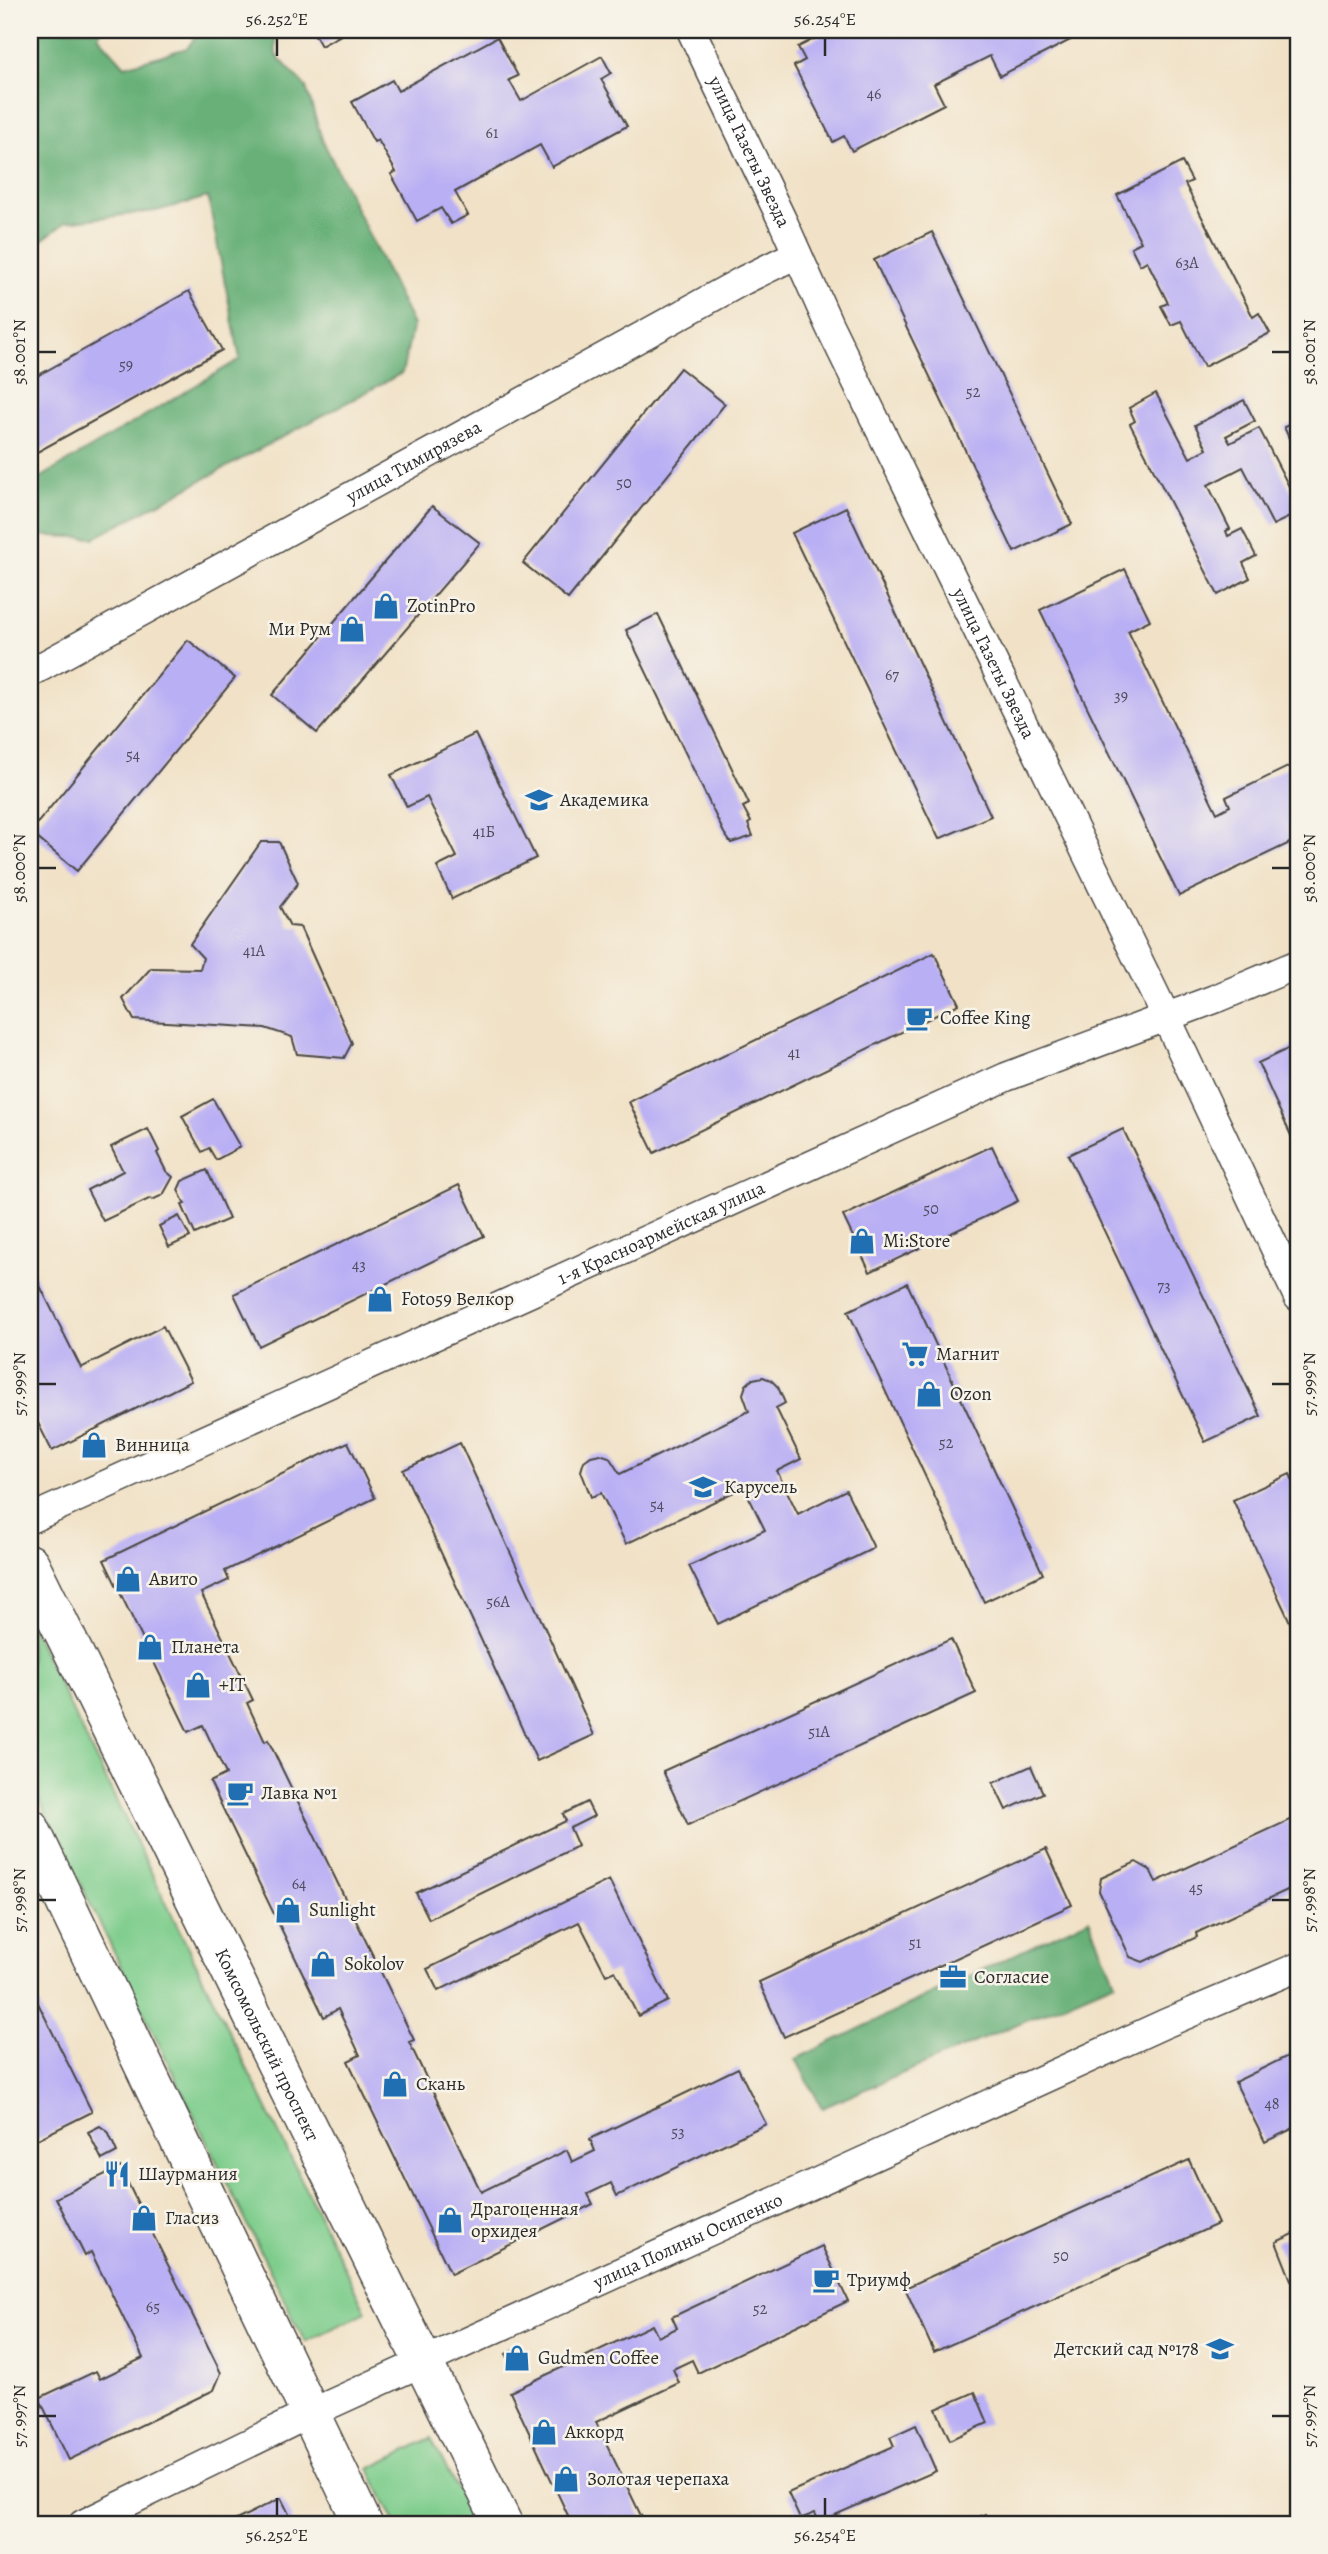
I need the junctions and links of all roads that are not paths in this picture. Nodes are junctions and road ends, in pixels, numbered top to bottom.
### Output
1 (691, 30) edge
2 (797, 254) junction
3 (30, 673) edge
4 (1298, 964) edge
5 (1166, 1017) junction
6 (1298, 1297) edge
7 (30, 1520) edge
8 (30, 1564) edge
9 (30, 1828) edge
10 (1298, 1967) edge
11 (423, 2362) junction
12 (311, 2413) junction
13 (83, 2524) edge
14 (363, 2524) edge
15 (503, 2524) edge

1 - 2 street, улица Газеты Звезда
2 - 3 street, улица Тимирязева
2 - 5 street, улица Газеты Звезда
4 - 5 street, 1-я Красноармейская улица
5 - 6 street, улица Газеты Звезда
5 - 7 street, 1-я Красноармейская улица
8 - 11 main road, Комсомольский проспект
9 - 12 main road
10 - 11 street, улица Полины Осипенко
11 - 12 street, улица Полины Осипенко
11 - 15 main road, Комсомольский проспект
12 - 13 street, улица Полины Осипенко
12 - 14 main road

